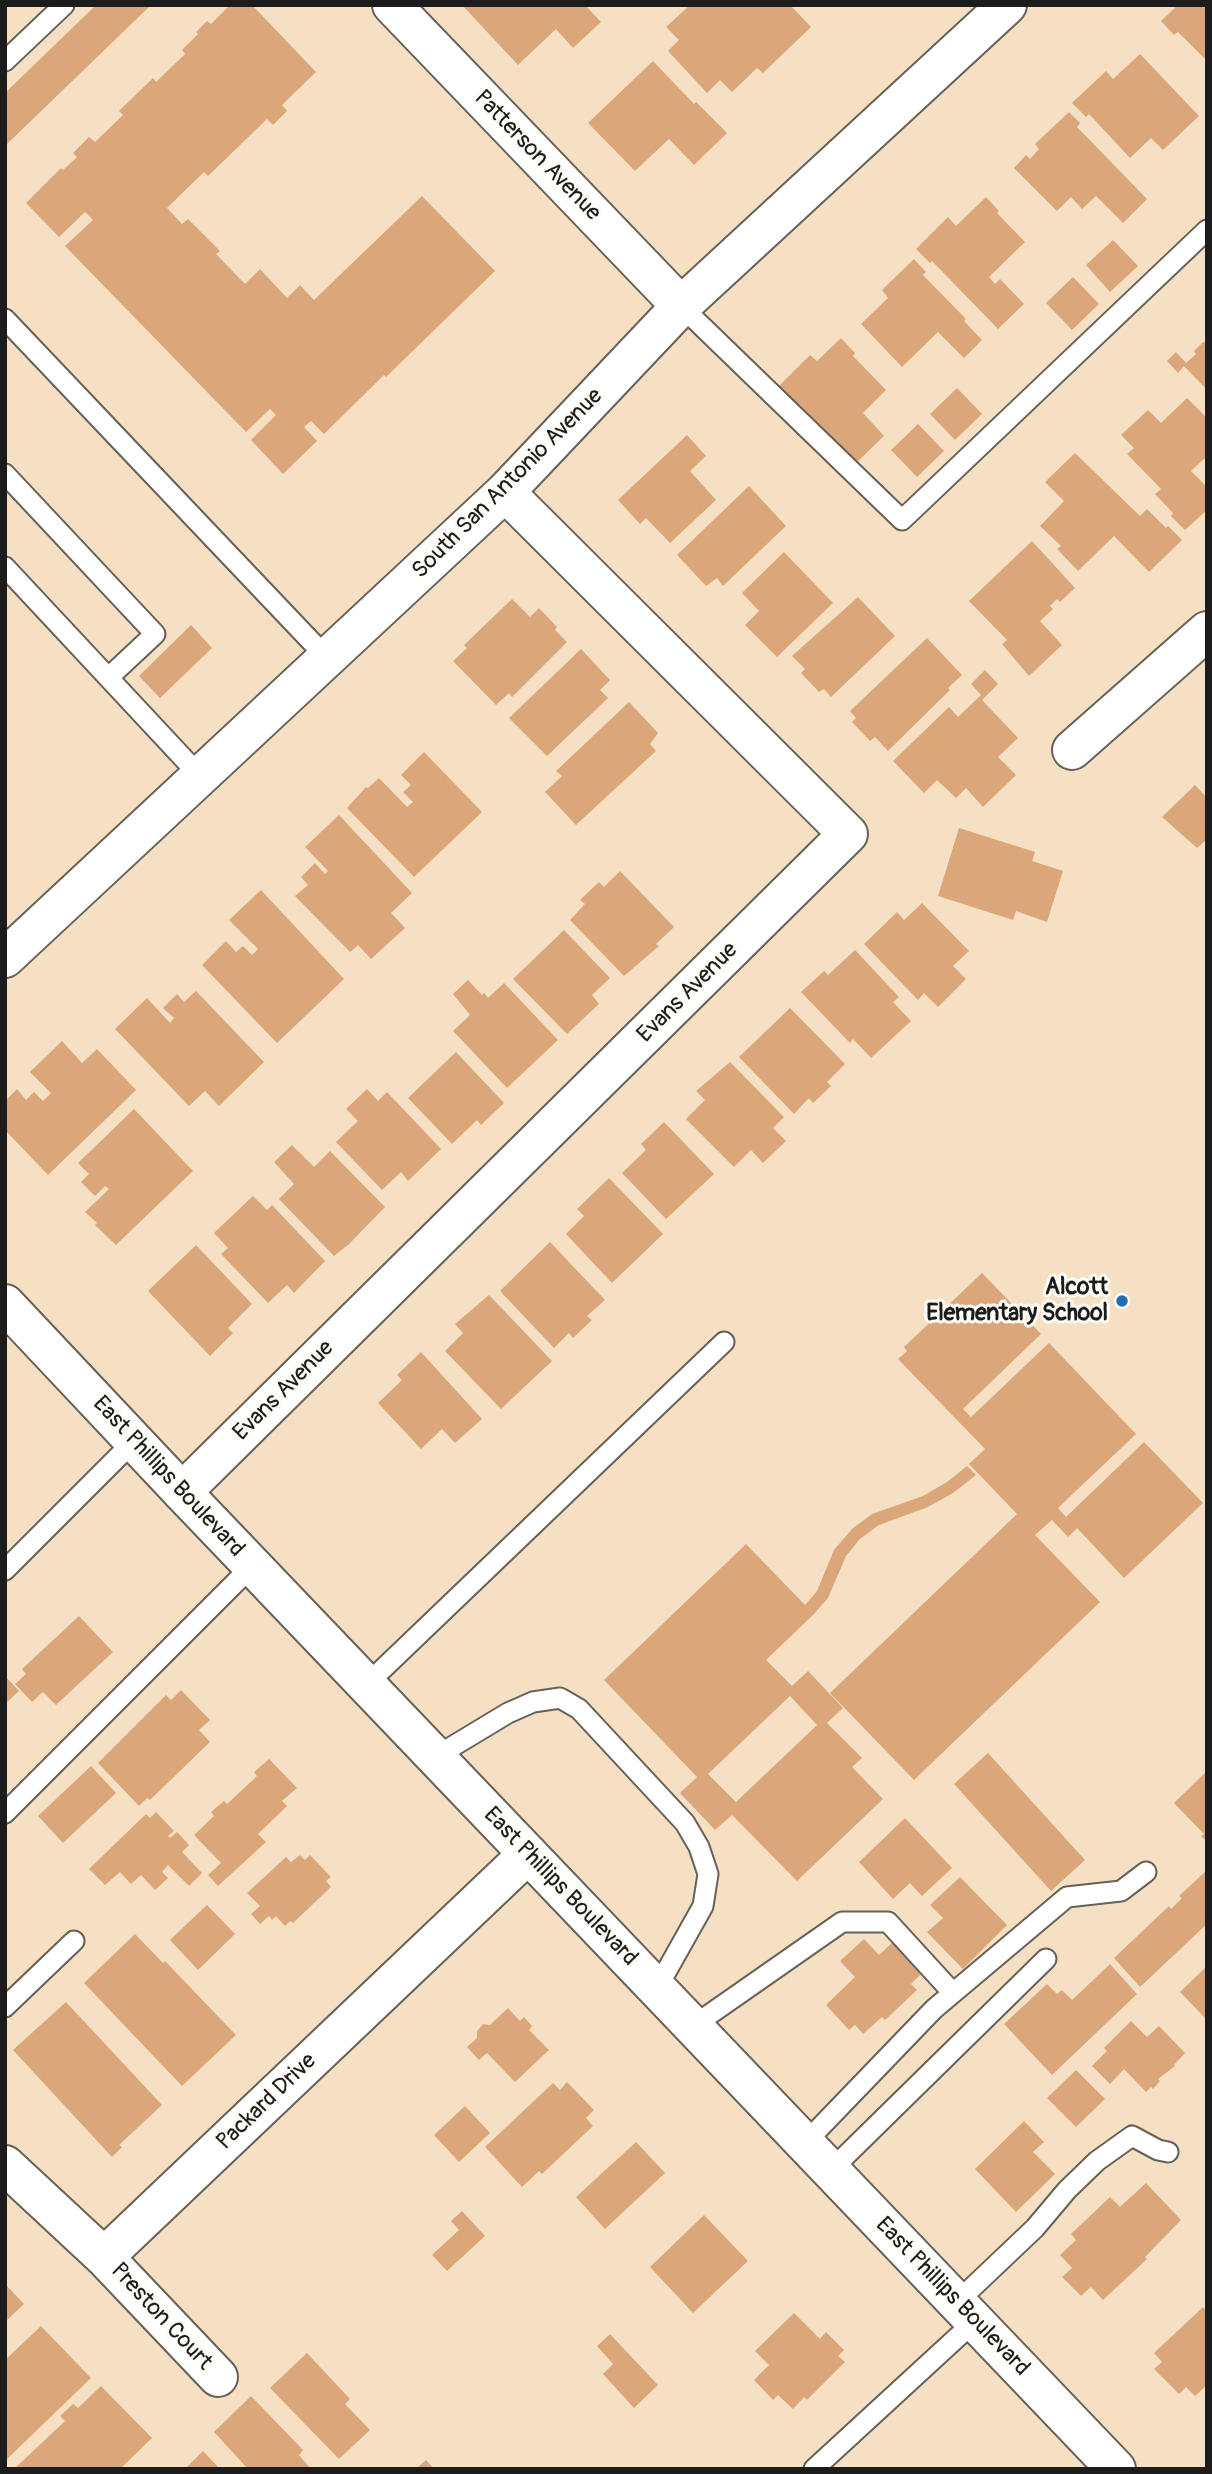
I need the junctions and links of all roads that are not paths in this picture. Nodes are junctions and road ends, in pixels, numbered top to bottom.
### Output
1 (64, 5) edge
2 (392, 5) edge
3 (1007, 5) edge
4 (5, 61) edge
5 (1207, 230) edge
6 (681, 306) junction
7 (5, 319) edge
8 (5, 474) edge
9 (505, 492) junction
10 (5, 567) edge
11 (1207, 631) edge
12 (327, 658) junction
13 (109, 677) junction
14 (1072, 750) dead end
15 (200, 776) junction
16 (5, 958) edge
17 (5, 1304) edge
18 (724, 1342) dead end
19 (134, 1441) junction
20 (181, 1492) junction
21 (252, 1566) junction
22 (5, 1570) edge
23 (366, 1685) junction
24 (435, 1757) junction
25 (5, 1813) edge
26 (528, 1854) junction
27 (1146, 1872) dead end
28 (74, 1941) dead end
29 (1046, 1959) dead end
30 (657, 1988) junction
31 (953, 1993) junction
32 (5, 2007) edge
33 (693, 2026) junction
34 (1168, 2152) dead end
35 (818, 2157) junction
36 (5, 2165) edge
37 (104, 2257) junction
38 (966, 2311) junction
39 (218, 2377) dead end
40 (814, 2469) edge
41 (1116, 2469) edge

1 - 4 lane
2 - 6 street, Patterson Avenue
3 - 6 street, South San Antonio Avenue
5 - 6 lane
6 - 9 street, South San Antonio Avenue
7 - 12 lane
8 - 13 lane
9 - 12 street, South San Antonio Avenue
9 - 20 street, Evans Avenue
10 - 13 lane
11 - 14 street
12 - 15 street, South San Antonio Avenue
13 - 15 lane
15 - 16 street, South San Antonio Avenue
17 - 19 street, East Phillips Boulevard
18 - 23 lane
19 - 20 street, East Phillips Boulevard
19 - 22 lane
20 - 21 street, East Phillips Boulevard
21 - 23 street, East Phillips Boulevard
21 - 25 lane
23 - 24 street, East Phillips Boulevard
24 - 26 street, East Phillips Boulevard
24 - 30 lane
26 - 30 street, East Phillips Boulevard
26 - 37 street, Packard Drive
27 - 31 lane
28 - 32 lane
29 - 35 lane
30 - 33 street, East Phillips Boulevard
31 - 33 lane
31 - 35 lane
33 - 35 street, East Phillips Boulevard
34 - 38 lane
35 - 38 street, East Phillips Boulevard
36 - 37 street
37 - 39 street, Preston Court
38 - 40 lane
38 - 41 street, East Phillips Boulevard

